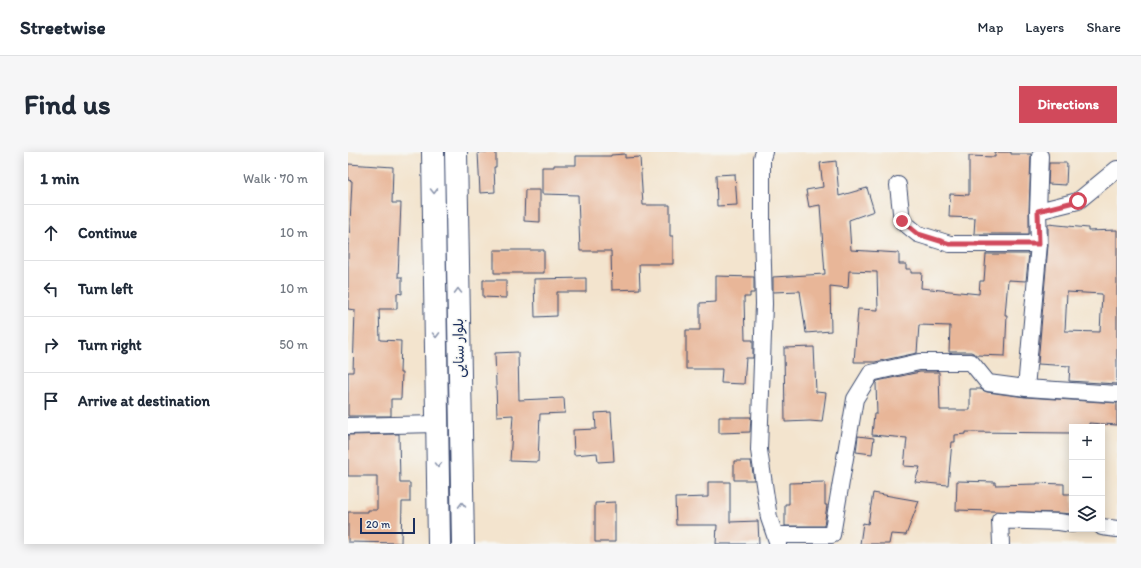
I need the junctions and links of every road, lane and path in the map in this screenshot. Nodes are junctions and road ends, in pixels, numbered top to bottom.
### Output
1 (433, 152) edge
2 (456, 152) edge
3 (764, 152) edge
4 (1040, 156) dead end
5 (1117, 169) edge
6 (898, 185) dead end
7 (1038, 211) junction
8 (1039, 244) junction
9 (1026, 388) junction
10 (1117, 394) edge
11 (437, 424) junction
12 (348, 426) edge
13 (1069, 524) edge
14 (1105, 527) edge
15 (1117, 529) edge
16 (777, 540) edge
17 (439, 544) edge
18 (463, 544) edge
19 (1000, 544) edge

1 -> 11 main road, بلوار سنایی
18 -> 2 main road, بلوار سنایی
3 - 16 street
4 - 7 street
5 - 7 street
6 - 8 street
7 - 8 street
8 - 9 street
9 - 10 street
9 - 16 street
11 - 12 street
11 -> 17 main road, بلوار سنایی
13 - 19 street
14 - 15 street

